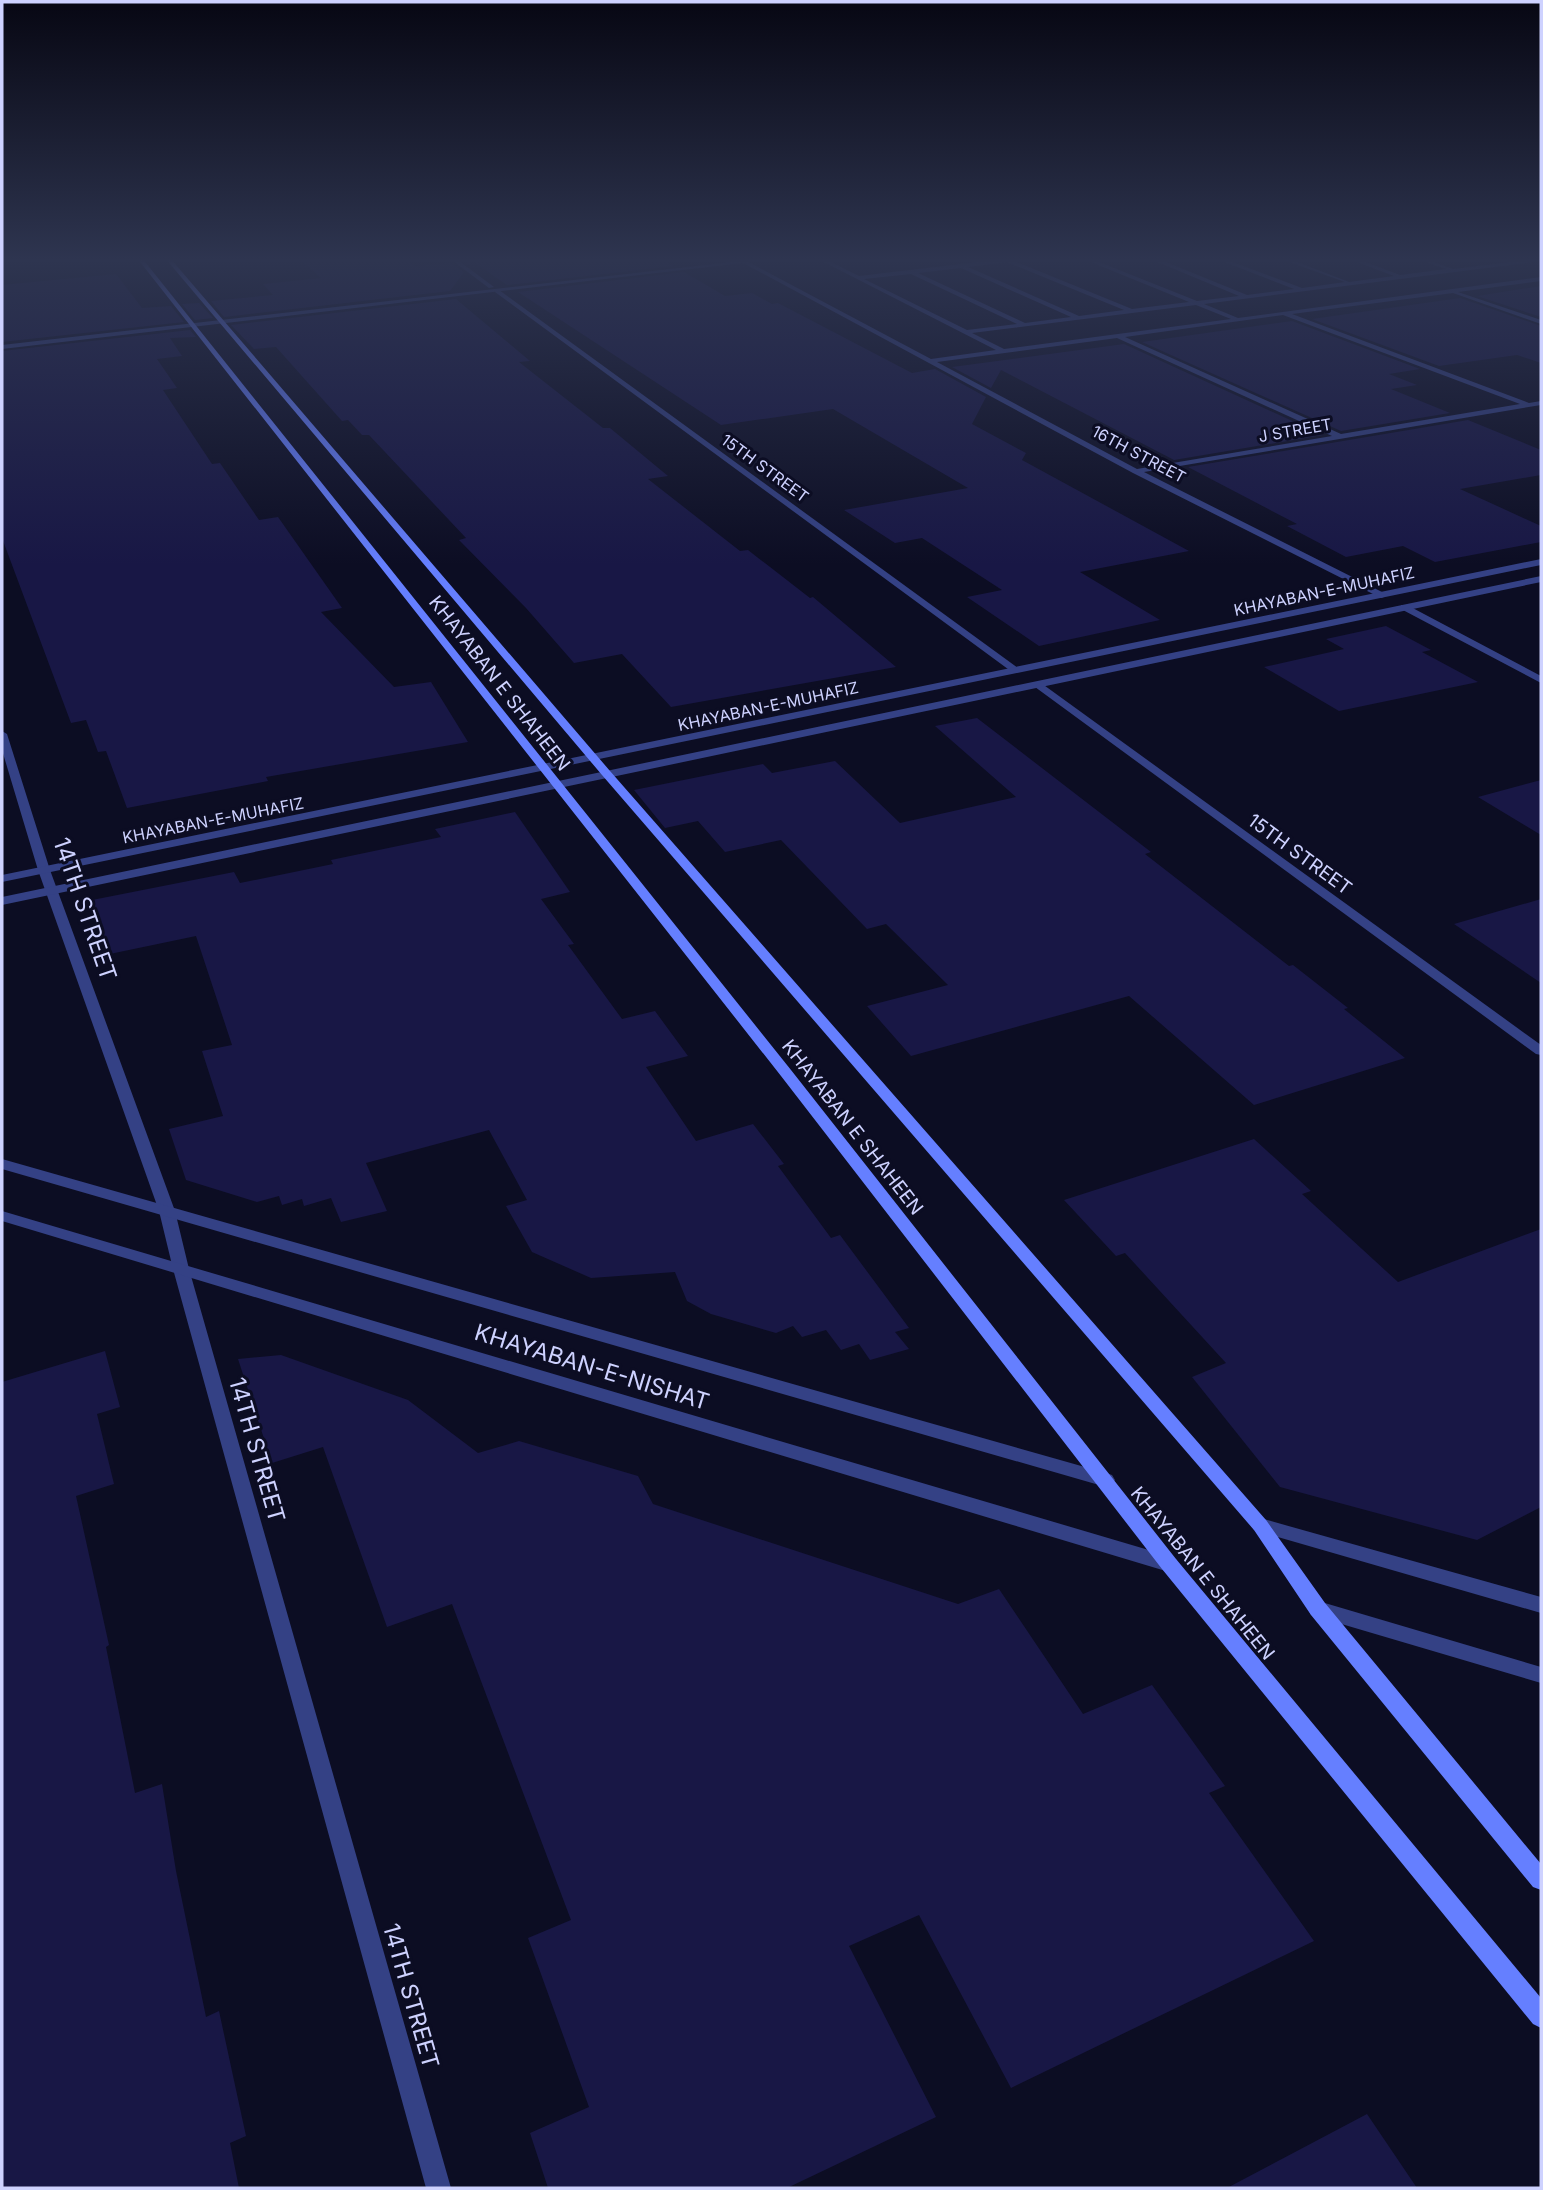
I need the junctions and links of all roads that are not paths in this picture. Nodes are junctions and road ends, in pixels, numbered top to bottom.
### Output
1 (219, 360) edge
2 (253, 360) edge
3 (592, 360) edge
4 (937, 360) edge
5 (1171, 360) edge
6 (1409, 360) edge
7 (931, 361) joint
8 (1541, 403) edge
9 (1529, 405) junction
10 (1341, 437) junction
11 (1136, 471) junction
12 (1541, 562) edge
13 (1541, 579) edge
14 (1381, 595) junction
15 (1404, 607) junction
16 (1214, 629) junction
17 (1237, 642) junction
18 (1016, 670) junction
19 (1541, 680) edge
20 (1038, 685) junction
21 (2, 734) edge
22 (595, 758) junction
23 (544, 769) junction
24 (607, 773) junction
25 (556, 784) junction
26 (44, 870) junction
27 (2, 879) edge
28 (51, 891) junction
29 (2, 901) edge
30 (1541, 1051) edge
31 (2, 1164) edge
32 (167, 1211) junction
33 (2, 1216) edge
34 (181, 1269) junction
35 (1106, 1480) junction
36 (1260, 1525) junction
37 (1169, 1564) junction
38 (1541, 1605) edge
39 (1318, 1609) junction
40 (1541, 1675) edge
41 (1541, 1880) edge
42 (1541, 2016) edge
43 (439, 2188) edge

1 - 23 main road, KHAYABAN E SHAHEEN
2 - 22 main road, KHAYABAN E SHAHEEN
3 - 18 street, 15TH STREET
4 - 7 street
5 - 10 street
6 - 9 street
7 - 11 street, 16TH STREET
8 - 9 street, J STREET
9 - 10 street, J STREET
10 - 11 street, J STREET
11 - 14 street, 16TH STREET
12 - 14 street, KHAYABAN-E-MUHAFIZ
13 - 15 street, KHAYABAN-E-MUHAFIZ
14 - 16 street, KHAYABAN-E-MUHAFIZ
15 - 17 street, KHAYABAN-E-MUHAFIZ
15 - 19 street
16 - 17 street
16 - 18 street, KHAYABAN-E-MUHAFIZ
17 - 20 street, KHAYABAN-E-MUHAFIZ
18 - 22 street, KHAYABAN-E-MUHAFIZ
20 - 24 street, KHAYABAN-E-MUHAFIZ
20 - 30 street, 15TH STREET
21 - 26 street, 14TH STREET
22 - 23 street, KHAYABAN-E-MUHAFIZ
22 - 24 main road, KHAYABAN E SHAHEEN
23 - 25 main road, KHAYABAN E SHAHEEN
23 - 26 street, KHAYABAN-E-MUHAFIZ
24 - 25 street, KHAYABAN-E-MUHAFIZ
24 - 36 main road, KHAYABAN E SHAHEEN
25 - 28 street, KHAYABAN-E-MUHAFIZ
25 - 35 main road, KHAYABAN E SHAHEEN
26 - 27 street, KHAYABAN-E-MUHAFIZ
26 - 28 street, 14TH STREET
28 - 29 street, KHAYABAN-E-MUHAFIZ
28 - 32 street, 14TH STREET
31 - 32 street, KHAYABAN-E-NISHAT
32 - 34 street, 14TH STREET
32 - 35 street, KHAYABAN-E-NISHAT
33 - 34 street, KHAYABAN-E-NISHAT
34 - 37 street, KHAYABAN-E-NISHAT
34 - 43 street, 14TH STREET
35 - 37 main road, KHAYABAN E SHAHEEN
36 - 38 street
36 - 39 main road, KHAYABAN E SHAHEEN
37 - 42 main road, KHAYABAN E SHAHEEN
39 - 40 street
39 - 41 main road, KHAYABAN E SHAHEEN

